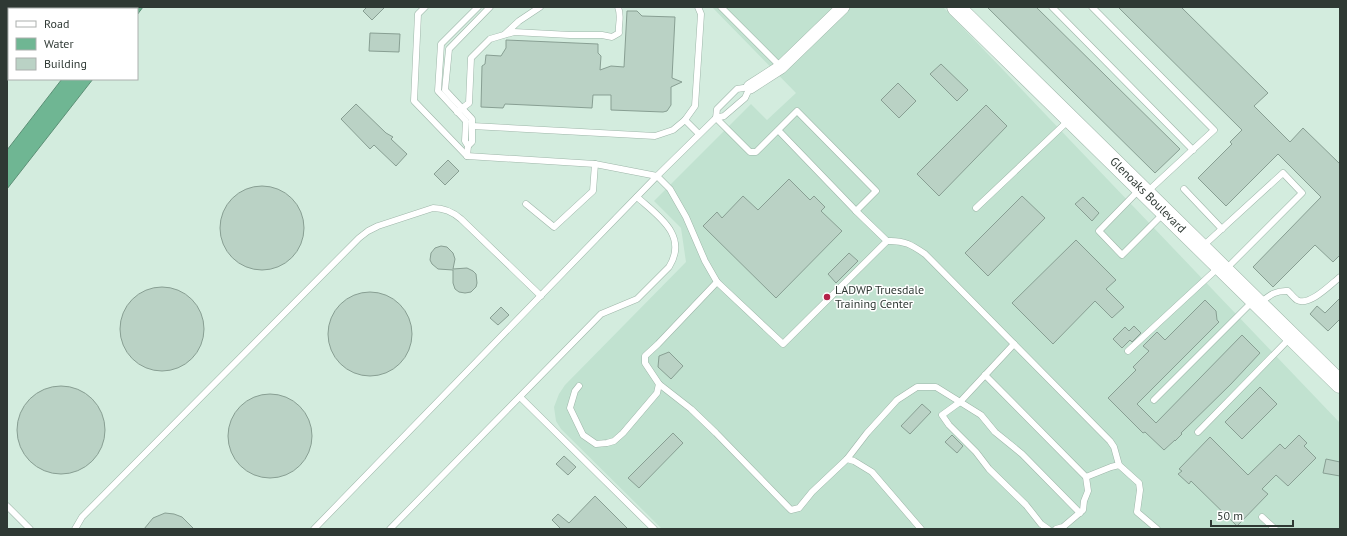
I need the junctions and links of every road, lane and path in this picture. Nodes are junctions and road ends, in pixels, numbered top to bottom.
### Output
1 (424, 7) edge
2 (478, 7) edge
3 (490, 7) edge
4 (540, 7) edge
5 (618, 7) edge
6 (698, 7) edge
7 (721, 7) edge
8 (843, 7) edge
9 (956, 7) edge
10 (1052, 7) edge
11 (1092, 7) edge
12 (504, 35) junction
13 (781, 66) junction
14 (750, 87) junction
15 (460, 110) junction
16 (716, 118) junction
17 (1070, 119) junction
18 (685, 120) junction
19 (472, 126) junction
20 (778, 130) junction
21 (699, 134) junction
22 (468, 146) junction
23 (1193, 150) junction
24 (467, 156) junction
25 (595, 164) junction
26 (658, 176) junction
27 (1184, 189) dead end
28 (1143, 191) junction
29 (637, 197) junction
30 (526, 204) dead end
31 (976, 208) dead end
32 (856, 211) junction
33 (1165, 212) junction
34 (1222, 229) junction
35 (887, 241) junction
36 (1202, 248) junction
37 (1222, 268) junction
38 (1340, 277) edge
39 (717, 282) junction
40 (540, 296) junction
41 (1257, 302) junction
42 (1292, 336) junction
43 (1014, 344) junction
44 (1128, 351) dead end
45 (986, 375) junction
46 (659, 384) junction
47 (1340, 384) edge
48 (579, 386) dead end
49 (520, 397) junction
50 (1154, 400) dead end
51 (960, 402) junction
52 (1198, 432) dead end
53 (847, 460) junction
54 (1119, 465) junction
55 (1086, 477) junction
56 (7, 506) edge
57 (1080, 512) junction
58 (1262, 517) dead end
59 (30, 529) edge
60 (74, 529) edge
61 (314, 529) edge
62 (390, 529) edge
63 (654, 529) edge
64 (921, 529) edge
65 (1048, 529) edge
66 (1056, 529) edge
67 (1157, 529) edge
68 (1275, 529) edge

1 - 24 lane
2 - 15 lane
3 - 15 lane
4 - 12 lane
5 - 12 lane
6 - 18 lane
7 - 13 lane
8 - 13 street
9 - 17 main road, Glenoaks Boulevard
10 - 23 lane
11 - 23 lane
12 - 15 lane
13 - 14 street
14 - 16 lane
14 - 16 lane
15 - 19 lane
15 - 22 lane
16 - 20 lane
16 - 21 lane
17 - 28 main road, Glenoaks Boulevard
17 - 31 lane
18 - 19 lane
18 - 21 lane
19 - 22 lane
20 - 32 lane
20 - 32 lane
21 - 26 lane
22 - 24 lane
23 - 28 lane
24 - 25 lane
25 - 26 lane
25 - 30 lane
26 - 29 lane
26 - 39 lane
27 - 34 lane
28 - 33 main road, Glenoaks Boulevard
28 - 33 lane
29 - 40 lane
29 - 49 lane
32 - 35 lane
33 - 36 main road, Glenoaks Boulevard
34 - 36 lane
34 - 37 lane
35 - 39 lane
35 - 43 lane
36 - 37 main road, Glenoaks Boulevard
37 - 41 main road, Glenoaks Boulevard
37 - 44 lane
38 - 41 lane
39 - 46 lane
40 - 60 lane
40 - 61 lane
41 - 42 main road, Glenoaks Boulevard
41 - 50 lane
42 - 47 main road, Glenoaks Boulevard
42 - 52 lane
43 - 45 lane
43 - 54 lane
45 - 51 lane
45 - 55 lane
46 - 48 lane
46 - 53 lane
49 - 62 lane
49 - 63 lane
51 - 53 lane
51 - 57 lane
51 - 65 lane
53 - 64 lane
54 - 55 lane
54 - 67 lane
55 - 57 lane
56 - 59 lane
57 - 66 lane
58 - 68 lane

